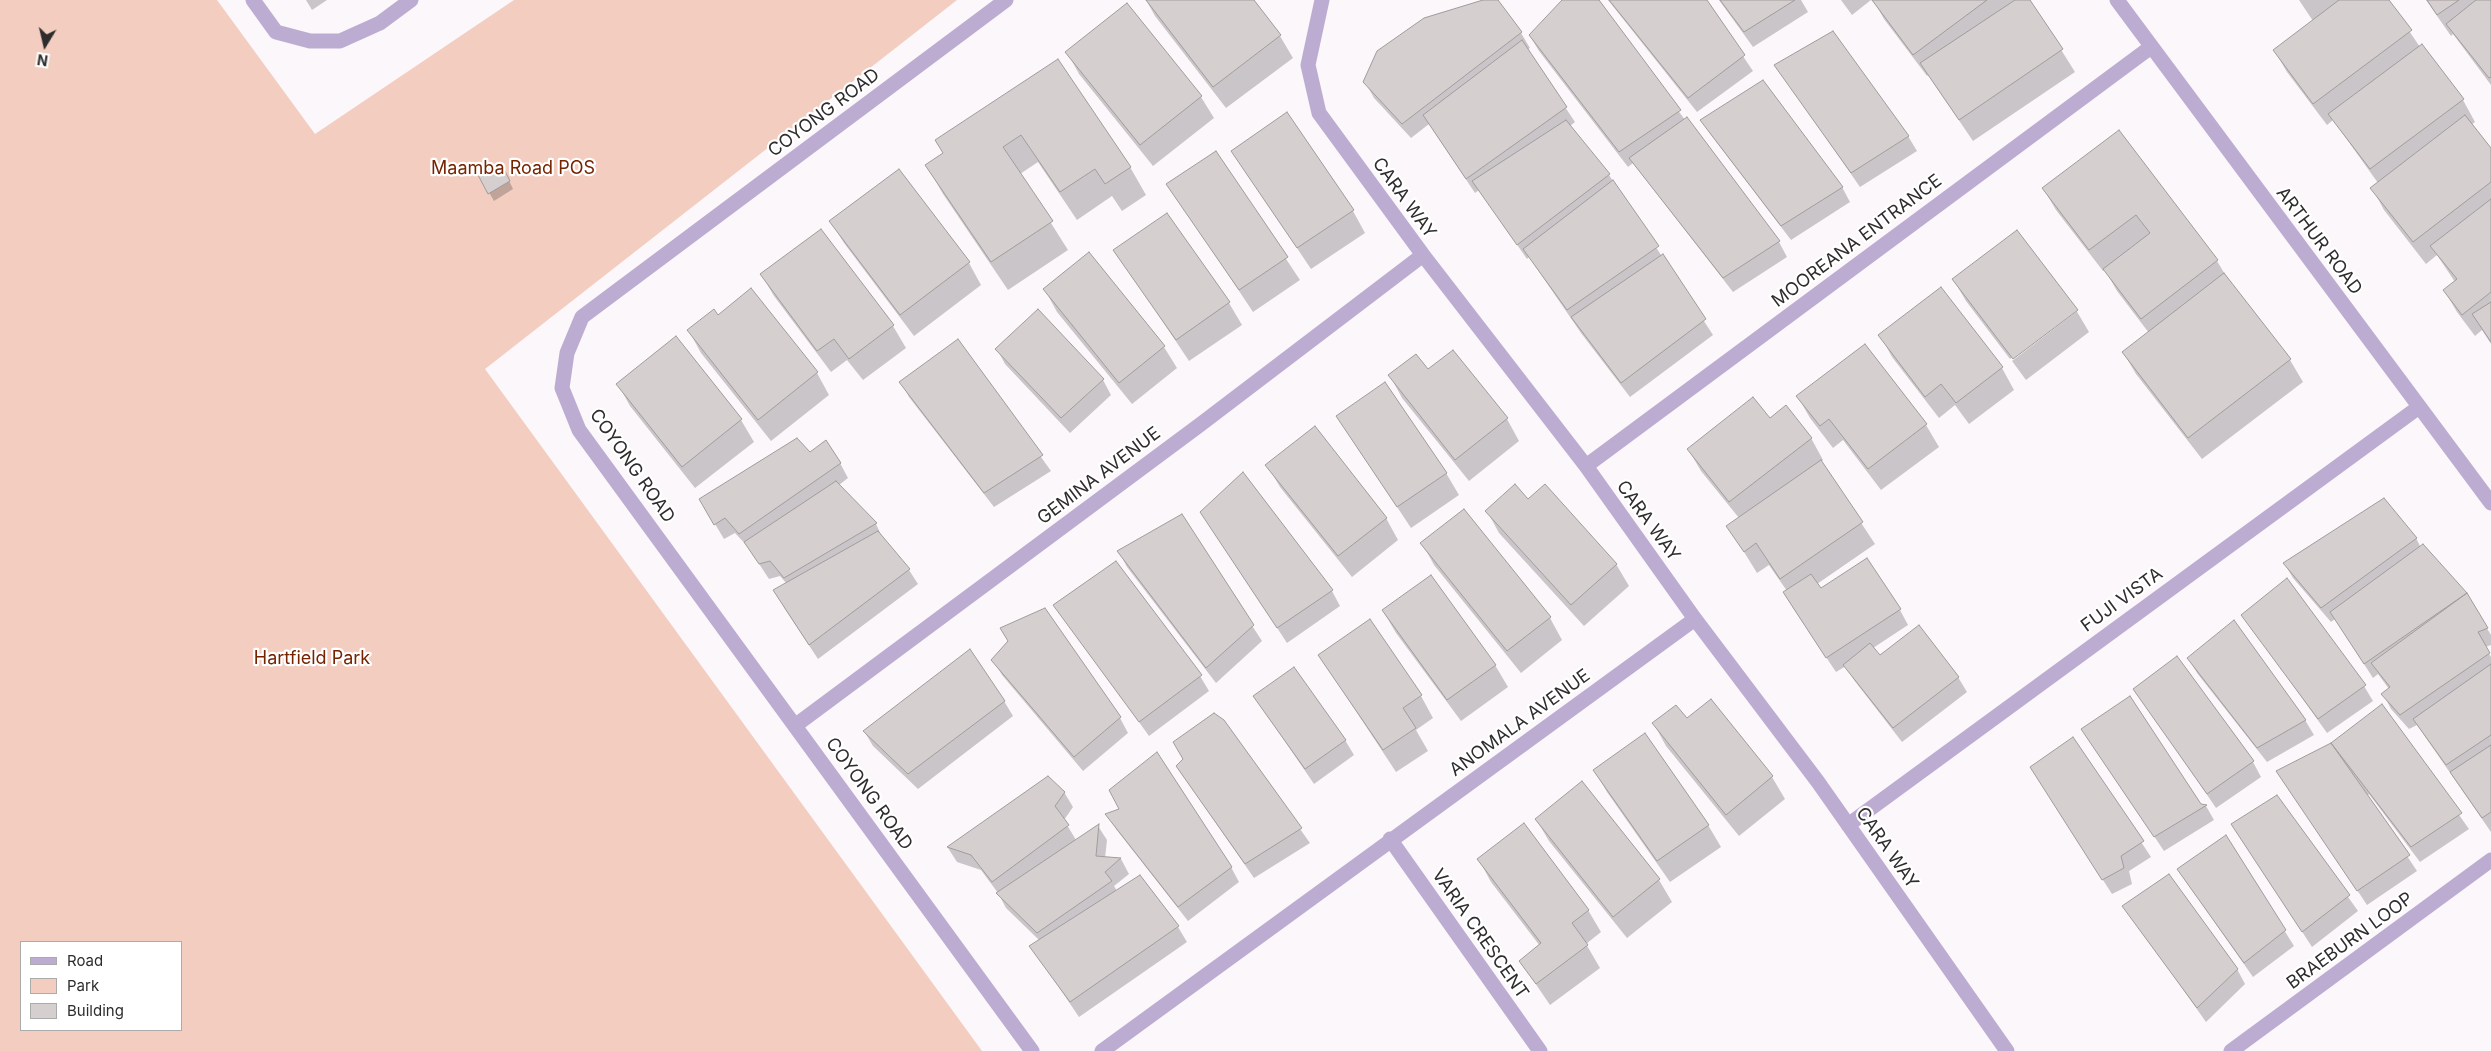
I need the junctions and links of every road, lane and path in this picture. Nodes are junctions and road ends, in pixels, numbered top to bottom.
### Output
1 (253, 0) edge
2 (410, 0) edge
3 (1006, 0) edge
4 (1322, 0) edge
5 (2117, 0) edge
6 (2151, 47) junction
7 (1423, 255) junction
8 (2419, 407) junction
9 (1586, 466) junction
10 (2491, 503) edge
11 (1695, 618) junction
12 (796, 725) junction
13 (1848, 825) junction
14 (1390, 839) junction
15 (2491, 860) edge
16 (1032, 1051) edge
17 (1102, 1051) edge
18 (1540, 1051) edge
19 (2007, 1051) edge
20 (2231, 1051) edge

1 - 2 street
3 - 12 street, COYONG ROAD
4 - 7 street, CARA WAY
5 - 6 street, ARTHUR ROAD
6 - 8 street, ARTHUR ROAD
6 - 9 street, MOOREANA ENTRANCE
7 - 9 street, CARA WAY
7 - 12 street, GEMINA AVENUE
8 - 10 street, ARTHUR ROAD
8 - 13 street, FUJI VISTA
9 - 11 street, CARA WAY
11 - 13 street, CARA WAY
11 - 14 street, ANOMALA AVENUE
12 - 16 street, COYONG ROAD
13 - 19 street, CARA WAY
14 - 17 street, ANOMALA AVENUE
14 - 18 street, VARIA CRESCENT
15 - 20 street, BRAEBURN LOOP

